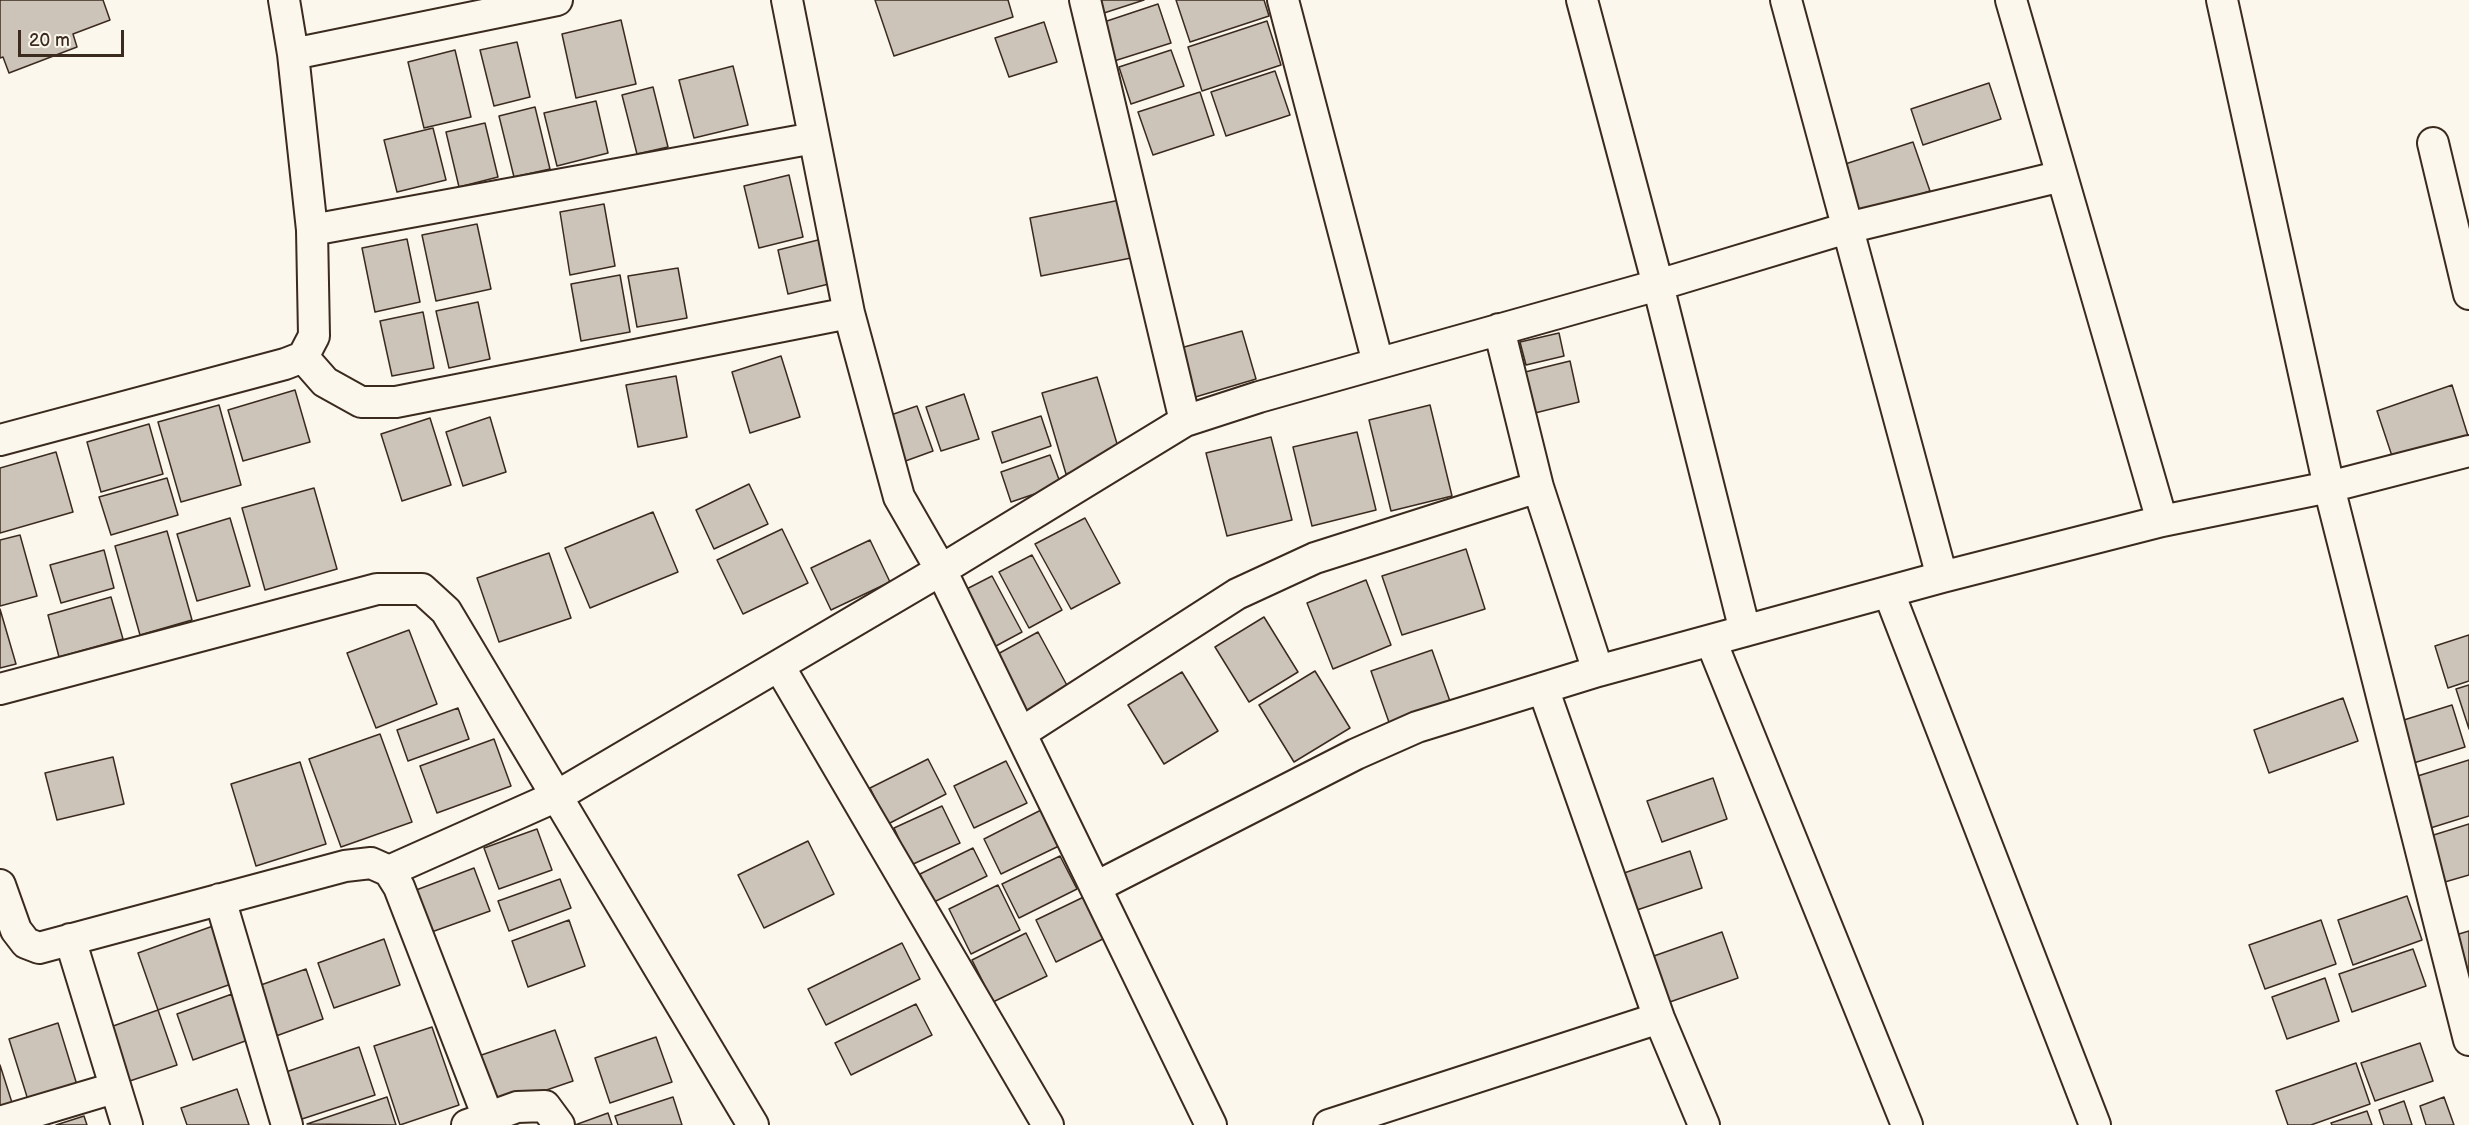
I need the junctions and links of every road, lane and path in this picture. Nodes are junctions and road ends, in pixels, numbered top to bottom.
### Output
1 (284, 0) edge
2 (557, 0) edge
3 (787, 0) edge
4 (1085, 0) edge
5 (1283, 0) edge
6 (1582, 0) edge
7 (1786, 0) edge
8 (2011, 0) edge
9 (2222, 0) edge
10 (292, 54) junction
11 (814, 138) junction
12 (2433, 143) dead end
13 (2062, 176) junction
14 (1847, 228) junction
15 (312, 230) junction
16 (1658, 285) junction
17 (2469, 294) edge
18 (849, 313) junction
19 (1499, 329) junction
20 (303, 357) junction
21 (1378, 363) junction
22 (1185, 421) junction
23 (0, 440) edge
24 (2469, 451) edge
25 (1538, 487) junction
26 (2329, 487) junction
27 (2162, 521) junction
28 (941, 570) junction
29 (1942, 577) junction
30 (1889, 593) junction
31 (1744, 631) junction
32 (1711, 641) junction
33 (779, 666) junction
34 (1598, 671) junction
35 (0, 688) edge
36 (1543, 688) junction
37 (1021, 733) junction
38 (557, 796) junction
39 (389, 871) junction
40 (0, 885) edge
41 (1096, 887) junction
42 (220, 899) junction
43 (70, 939) junction
44 (1659, 1018) junction
45 (2469, 1040) edge
46 (114, 1088) junction
47 (478, 1121) edge
48 (0, 1122) edge
49 (127, 1125) edge
50 (287, 1125) edge
51 (559, 1125) edge
52 (753, 1125) edge
53 (1048, 1125) edge
54 (1210, 1125) edge
55 (1329, 1125) edge
56 (1704, 1125) edge
57 (1907, 1125) edge
58 (2095, 1125) edge

1 - 10 street
2 - 10 street
3 - 11 street
4 - 22 street
5 - 21 street
6 - 16 street
7 - 14 street
8 - 13 street
9 - 26 street
10 - 15 street
11 - 15 street
11 - 18 street
12 - 17 street
13 - 14 street
13 - 27 street
14 - 16 street
14 - 29 street
15 - 20 street
16 - 19 street
16 - 31 street
18 - 20 street
18 - 28 street
19 - 21 street
19 - 25 street
20 - 23 street
21 - 22 street
22 - 28 street
24 - 26 street
25 - 34 street
25 - 37 street
26 - 27 street
26 - 45 street
27 - 29 street
28 - 33 street
28 - 37 street
29 - 30 street
30 - 31 street
30 - 58 street
31 - 32 street
32 - 34 street
32 - 57 street
33 - 38 street
33 - 53 street
34 - 36 street
35 - 38 street
36 - 41 street
36 - 44 street
37 - 41 street
38 - 39 street
38 - 52 street
39 - 42 street
39 - 47 street
40 - 43 street
41 - 54 street
42 - 43 street
42 - 50 street
43 - 46 street
44 - 55 street
44 - 56 street
46 - 48 street
46 - 49 street
47 - 51 street

